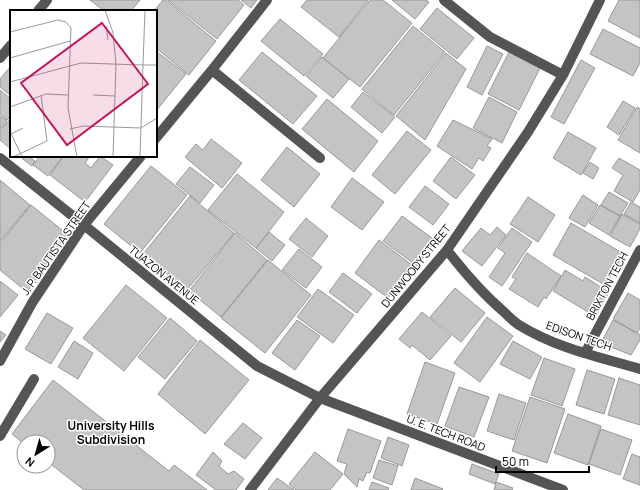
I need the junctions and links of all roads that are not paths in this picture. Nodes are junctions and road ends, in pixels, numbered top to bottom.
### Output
1 (47, 0) edge
2 (267, 0) edge
3 (444, 0) edge
4 (600, 0) edge
5 (39, 10) edge
6 (10, 46) edge
7 (0, 58) edge
8 (212, 70) junction
9 (563, 74) junction
10 (157, 137) edge
11 (140, 157) edge
12 (0, 158) edge
13 (320, 158) dead end
14 (84, 225) junction
15 (447, 250) junction
16 (640, 250) edge
17 (584, 353) junction
18 (0, 361) edge
19 (640, 369) edge
20 (34, 379) dead end
21 (320, 398) junction
22 (0, 436) edge
23 (250, 490) edge
24 (563, 490) edge

1 - 5 street
2 - 8 street
3 - 9 street
4 - 9 street, DUNWOODY STREET
6 - 7 street
8 - 10 street
8 - 13 street
9 - 15 street, DUNWOODY STREET
11 - 14 street, J. P. BAUTISTA STREET
12 - 14 street, TUAZON AVENUE
14 - 18 street, J. P. BAUTISTA STREET
14 - 21 street, TUAZON AVENUE
15 - 17 street, EDISON TECH
15 - 21 street, DUNWOODY STREET
16 - 17 street, BRIXTON TECH
17 - 19 street, EDISON TECH
20 - 22 street
21 - 23 street, DUNWOODY STREET
21 - 24 street, U. E. TECH ROAD

